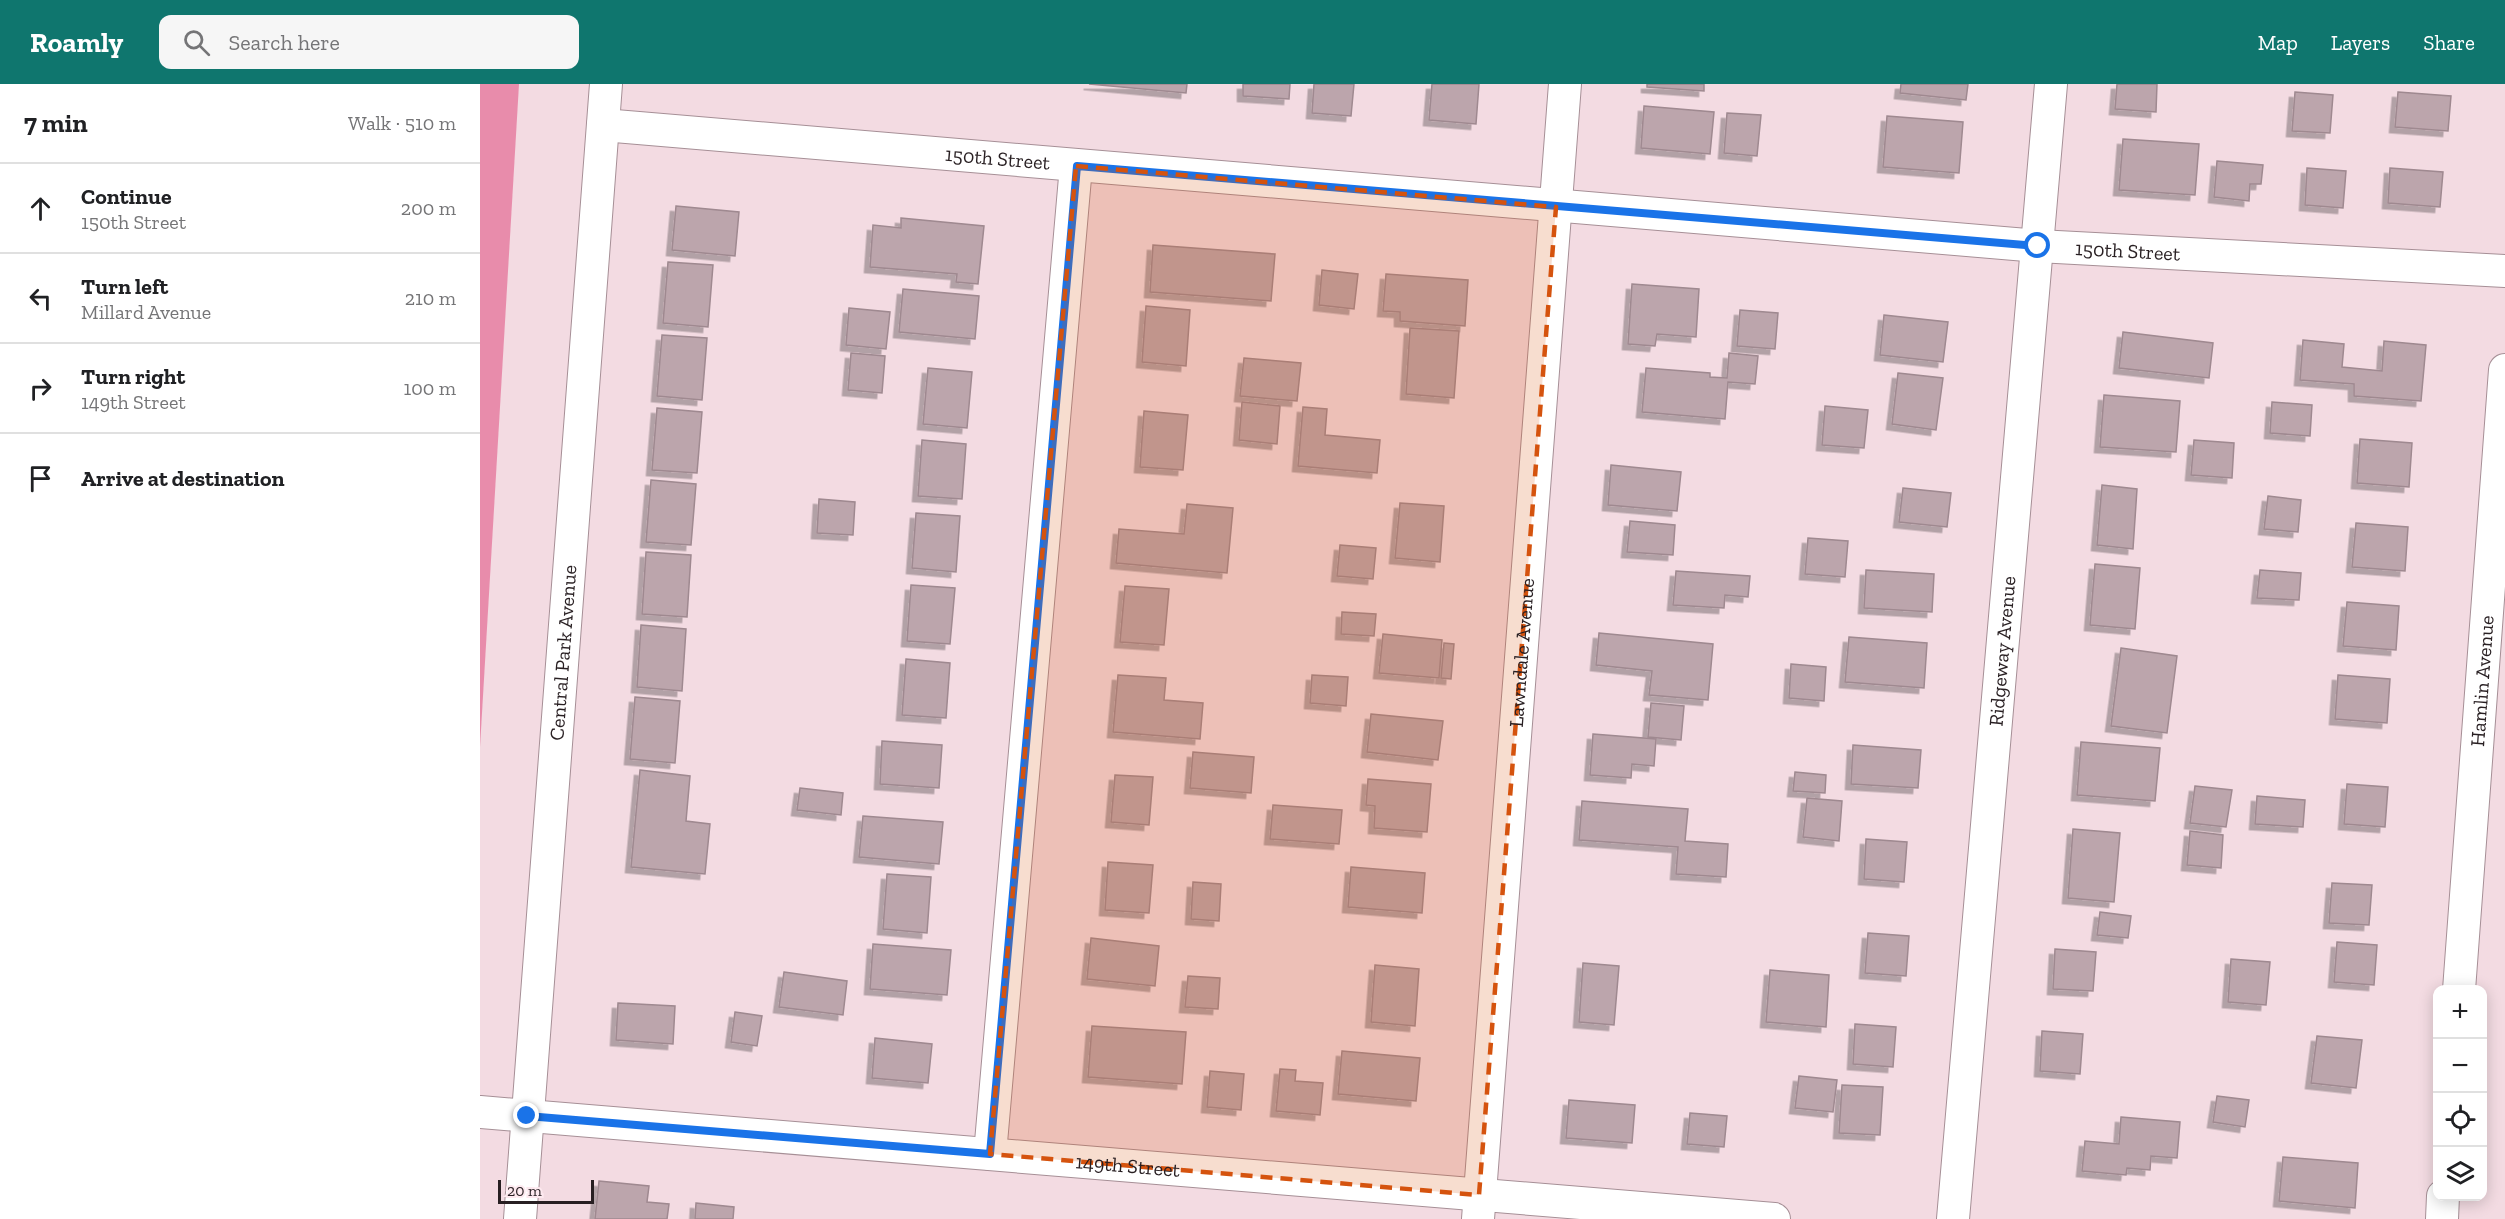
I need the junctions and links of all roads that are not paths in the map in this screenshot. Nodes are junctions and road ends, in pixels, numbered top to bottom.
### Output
1 (606, 84) edge
2 (1565, 84) edge
3 (2051, 84) edge
4 (603, 125) junction
5 (1077, 166) junction
6 (1556, 207) junction
7 (2038, 246) junction
8 (2505, 271) edge
9 (2505, 370) edge
10 (2459, 985) edge
11 (480, 1112) edge
12 (527, 1116) junction
13 (990, 1154) junction
14 (2443, 1201) edge
15 (1478, 1207) edge
16 (519, 1219) edge
17 (1774, 1219) edge
18 (1953, 1219) edge
19 (2442, 1219) edge

1 - 4 street, Central Park Avenue
2 - 6 street, Lawndale Avenue
3 - 7 street, Ridgeway Avenue
4 - 5 street, 150th Street
4 - 12 street, Central Park Avenue
5 - 6 street, 150th Street
5 - 13 street
6 - 7 street, 150th Street
6 - 15 street, Lawndale Avenue
7 - 8 street, 150th Street
7 - 18 street, Ridgeway Avenue
9 - 10 street, Hamlin Avenue
11 - 12 street, 149th Street
12 - 13 street, 149th Street
12 - 16 street, Central Park Avenue
13 - 15 street, 149th Street
14 - 19 street
15 - 17 street, 149th Street

